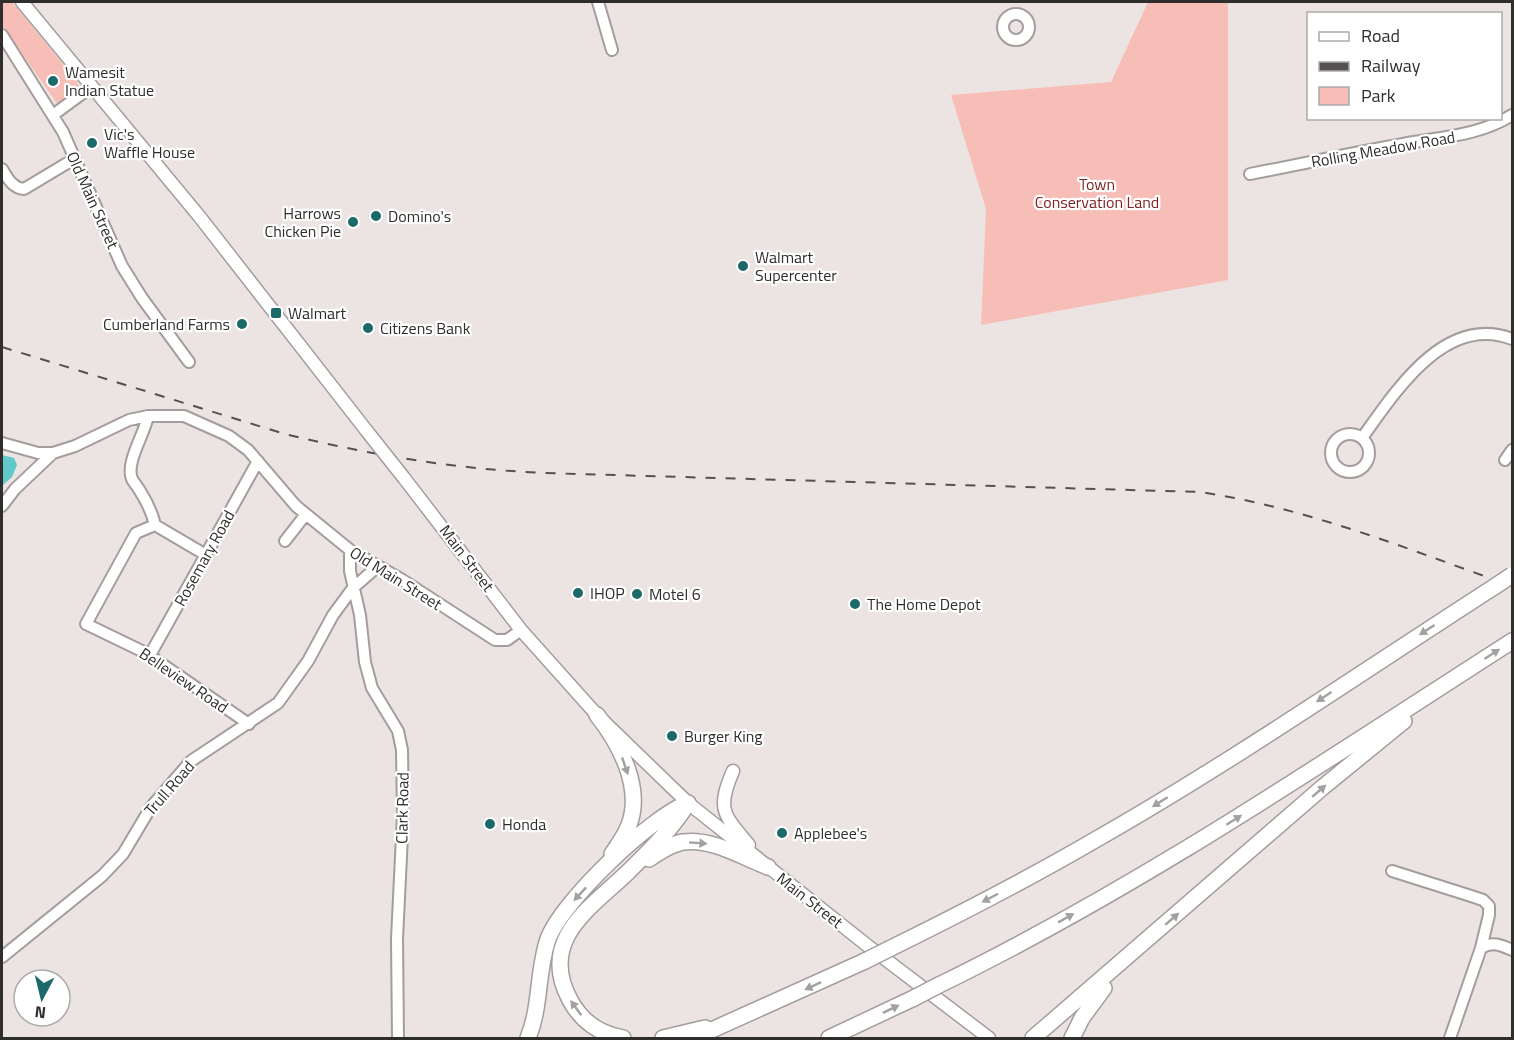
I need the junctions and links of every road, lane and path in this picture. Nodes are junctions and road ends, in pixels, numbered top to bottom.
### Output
1 (22, 2) edge
2 (598, 2) edge
3 (1019, 2) edge
4 (1018, 14) dead end
5 (2, 35) edge
6 (612, 50) dead end
7 (91, 87) junction
8 (53, 115) junction
9 (1512, 115) edge
10 (74, 159) junction
11 (2, 169) edge
12 (1250, 174) dead end
13 (1512, 339) edge
14 (189, 362) dead end
15 (148, 416) junction
16 (1362, 438) dead end
17 (2, 443) edge
18 (1512, 450) edge
19 (53, 453) junction
20 (1505, 460) dead end
21 (258, 461) junction
22 (2, 506) edge
23 (306, 514) junction
24 (155, 525) junction
25 (285, 541) dead end
26 (350, 550) junction
27 (206, 555) junction
28 (377, 567) junction
29 (1512, 575) edge
30 (353, 588) junction
31 (521, 630) junction
32 (1512, 641) edge
33 (150, 655) junction
34 (1459, 675) junction
35 (597, 715) junction
36 (249, 723) junction
37 (733, 771) dead end
38 (688, 803) junction
39 (768, 867) junction
40 (1392, 871) dead end
41 (600, 872) junction
42 (627, 873) junction
43 (1481, 948) junction
44 (1512, 950) edge
45 (2, 957) edge
46 (1129, 958) junction
47 (748, 1016) junction
48 (398, 1038) edge
49 (528, 1038) edge
50 (623, 1038) edge
51 (663, 1038) edge
52 (694, 1038) edge
53 (829, 1038) edge
54 (989, 1038) edge
55 (1033, 1038) edge
56 (1072, 1038) edge
57 (1450, 1038) edge

1 - 7 main road, Main Street
2 - 6 street
3 - 4 street
5 - 8 street, Old Main Street
7 - 8 street
7 - 31 main road, Main Street, bridge
8 - 10 street, Old Main Street
9 - 12 street, Rolling Meadow Road
10 - 11 street
10 - 14 street, Old Main Street
13 - 16 street
15 - 19 street, Old Main Street
15 - 21 street, Old Main Street
15 - 24 street
17 - 19 street
18 - 20 street
19 - 22 street
21 - 23 street, Old Main Street
21 - 27 street, Rosemary Road
23 - 25 street
23 - 26 street, Old Main Street
24 - 27 street
24 - 33 street, Belleview Road
26 - 28 street, Old Main Street
26 - 30 street
27 - 33 street, Rosemary Road
28 - 30 street, Trull Road
28 - 31 street, Old Main Street
29 -> 47 highway, bridge
30 - 36 street, Trull Road
30 - 48 street, Clark Road
31 - 35 main road, Main Street
34 -> 32 highway
33 - 36 street, Belleview Road
46 -> 34 highway
53 -> 34 highway, bridge
35 - 38 main road, Main Street
35 -> 41 highway
36 - 45 street, Trull Road
37 - 39 main road
38 - 39 main road, Main Street
38 - 41 highway
38 - 42 highway
42 -> 39 highway
39 - 54 main road, Main Street
40 - 43 street
41 -> 49 highway
50 -> 42 highway
43 - 44 street
43 - 57 street
46 - 55 highway
46 - 56 highway
47 - 51 highway
47 - 52 highway

